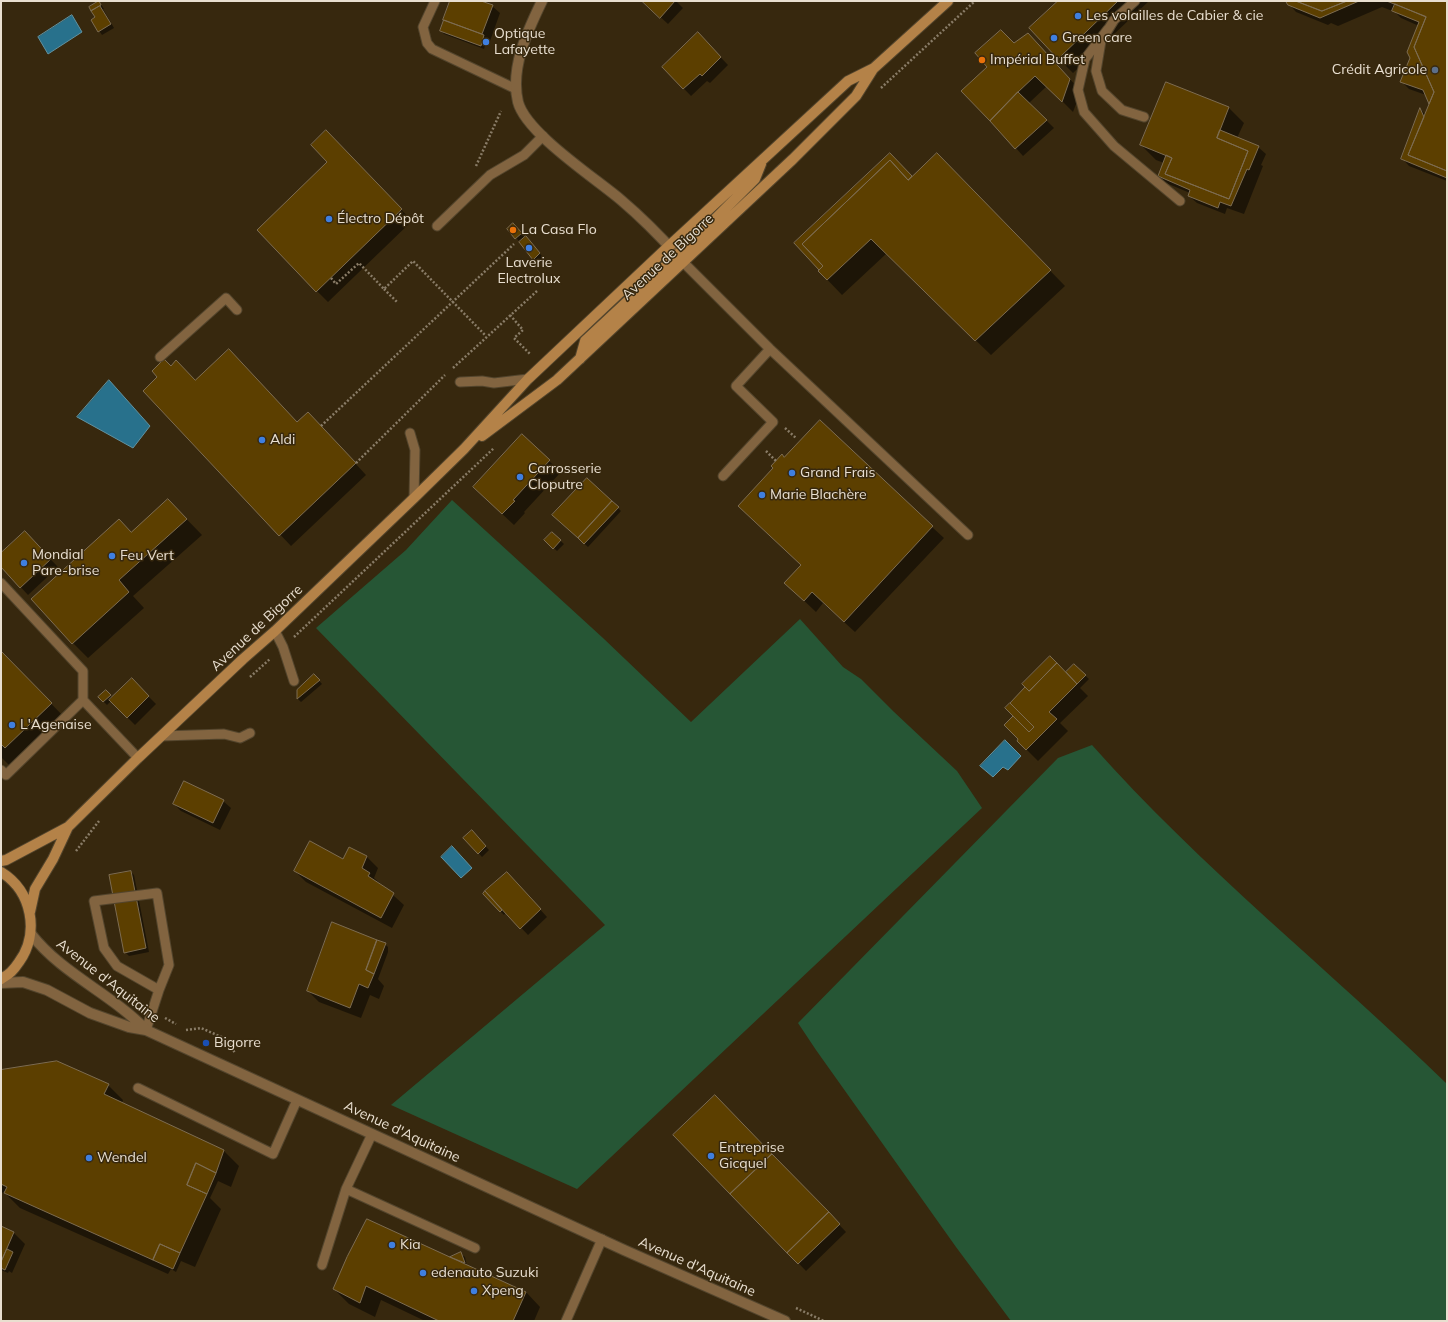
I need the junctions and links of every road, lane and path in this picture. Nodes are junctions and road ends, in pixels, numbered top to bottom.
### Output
1 (435, 1) edge
2 (542, 1) edge
3 (948, 1) edge
4 (975, 1) edge
5 (1135, 1) edge
6 (1108, 29) junction
7 (874, 68) junction
8 (903, 68) dead end
9 (516, 89) junction
10 (501, 111) dead end
11 (1144, 117) dead end
12 (543, 136) junction
13 (763, 160) junction
14 (467, 197) junction
15 (1180, 201) dead end
16 (437, 226) dead end
17 (514, 244) dead end
18 (669, 246) junction
19 (680, 259) junction
20 (330, 278) dead end
21 (384, 289) junction
22 (453, 301) junction
23 (398, 303) dead end
24 (237, 310) dead end
25 (510, 315) dead end
26 (486, 336) dead end
27 (770, 349) junction
28 (160, 357) dead end
29 (534, 357) dead end
30 (528, 379) junction
31 (460, 382) dead end
32 (321, 426) dead end
33 (784, 427) dead end
34 (410, 433) dead end
35 (796, 438) dead end
36 (763, 448) dead end
37 (464, 449) junction
38 (776, 461) dead end
39 (723, 476) dead end
40 (414, 498) junction
41 (968, 535) dead end
42 (1, 583) edge
43 (275, 632) junction
44 (294, 681) dead end
45 (83, 700) junction
46 (250, 733) dead end
47 (162, 736) junction
48 (138, 758) junction
49 (1, 770) edge
50 (68, 827) junction
51 (1, 861) edge
52 (1, 872) edge
53 (30, 913) junction
54 (31, 934) junction
55 (1, 979) edge
56 (1, 983) edge
57 (159, 990) junction
58 (146, 1030) junction
59 (138, 1088) dead end
60 (298, 1100) junction
61 (372, 1134) junction
62 (346, 1189) junction
63 (602, 1239) junction
64 (475, 1248) dead end
65 (322, 1265) dead end
66 (566, 1321) edge
67 (785, 1321) edge

1 - 9 lane
2 - 9 street
3 - 7 main road, Avenue de Bigorre
4 - 8 path
5 - 6 lane
6 - 11 lane
6 - 15 lane
7 - 13 main road, Avenue de Bigorre
7 - 19 main road, Avenue de Bigorre
9 - 12 street
10 - 14 path
12 - 14 lane
12 - 18 street
13 - 18 main road, Avenue de Bigorre
13 - 19 main road
14 - 16 lane
17 - 22 path
18 - 19 street
18 - 30 main road, Avenue de Bigorre
19 - 27 lane
19 - 37 main road, Avenue de Bigorre
20 - 21 path
21 - 22 path
21 - 23 path
22 - 26 path
22 - 32 path
24 - 28 lane
25 - 29 path
27 - 39 lane
27 - 41 lane
30 - 31 lane
30 - 37 main road, Avenue de Bigorre
33 - 35 path
34 - 40 lane
36 - 38 path
37 - 40 main road, Avenue de Bigorre
40 - 43 main road, Avenue de Bigorre
42 - 45 lane
43 - 44 lane
43 - 47 main road, Avenue de Bigorre
45 - 48 lane
45 - 49 lane
46 - 47 lane
47 - 48 main road, Avenue de Bigorre
48 - 50 main road, Avenue de Bigorre
50 - 51 main road, Avenue de Bigorre
50 - 53 main road, Avenue de Bigorre
52 - 53 main road
53 - 54 main road
54 - 55 main road
54 - 58 street, Avenue d'Aquitaine
56 - 58 street
57 - 57 lane
57 - 58 lane
58 - 60 street, Avenue d'Aquitaine
59 - 60 lane
60 - 61 street, Avenue d'Aquitaine
61 - 62 lane
61 - 63 street, Avenue d'Aquitaine
62 - 64 lane
62 - 65 lane
63 - 66 lane
63 - 67 street, Avenue d'Aquitaine

